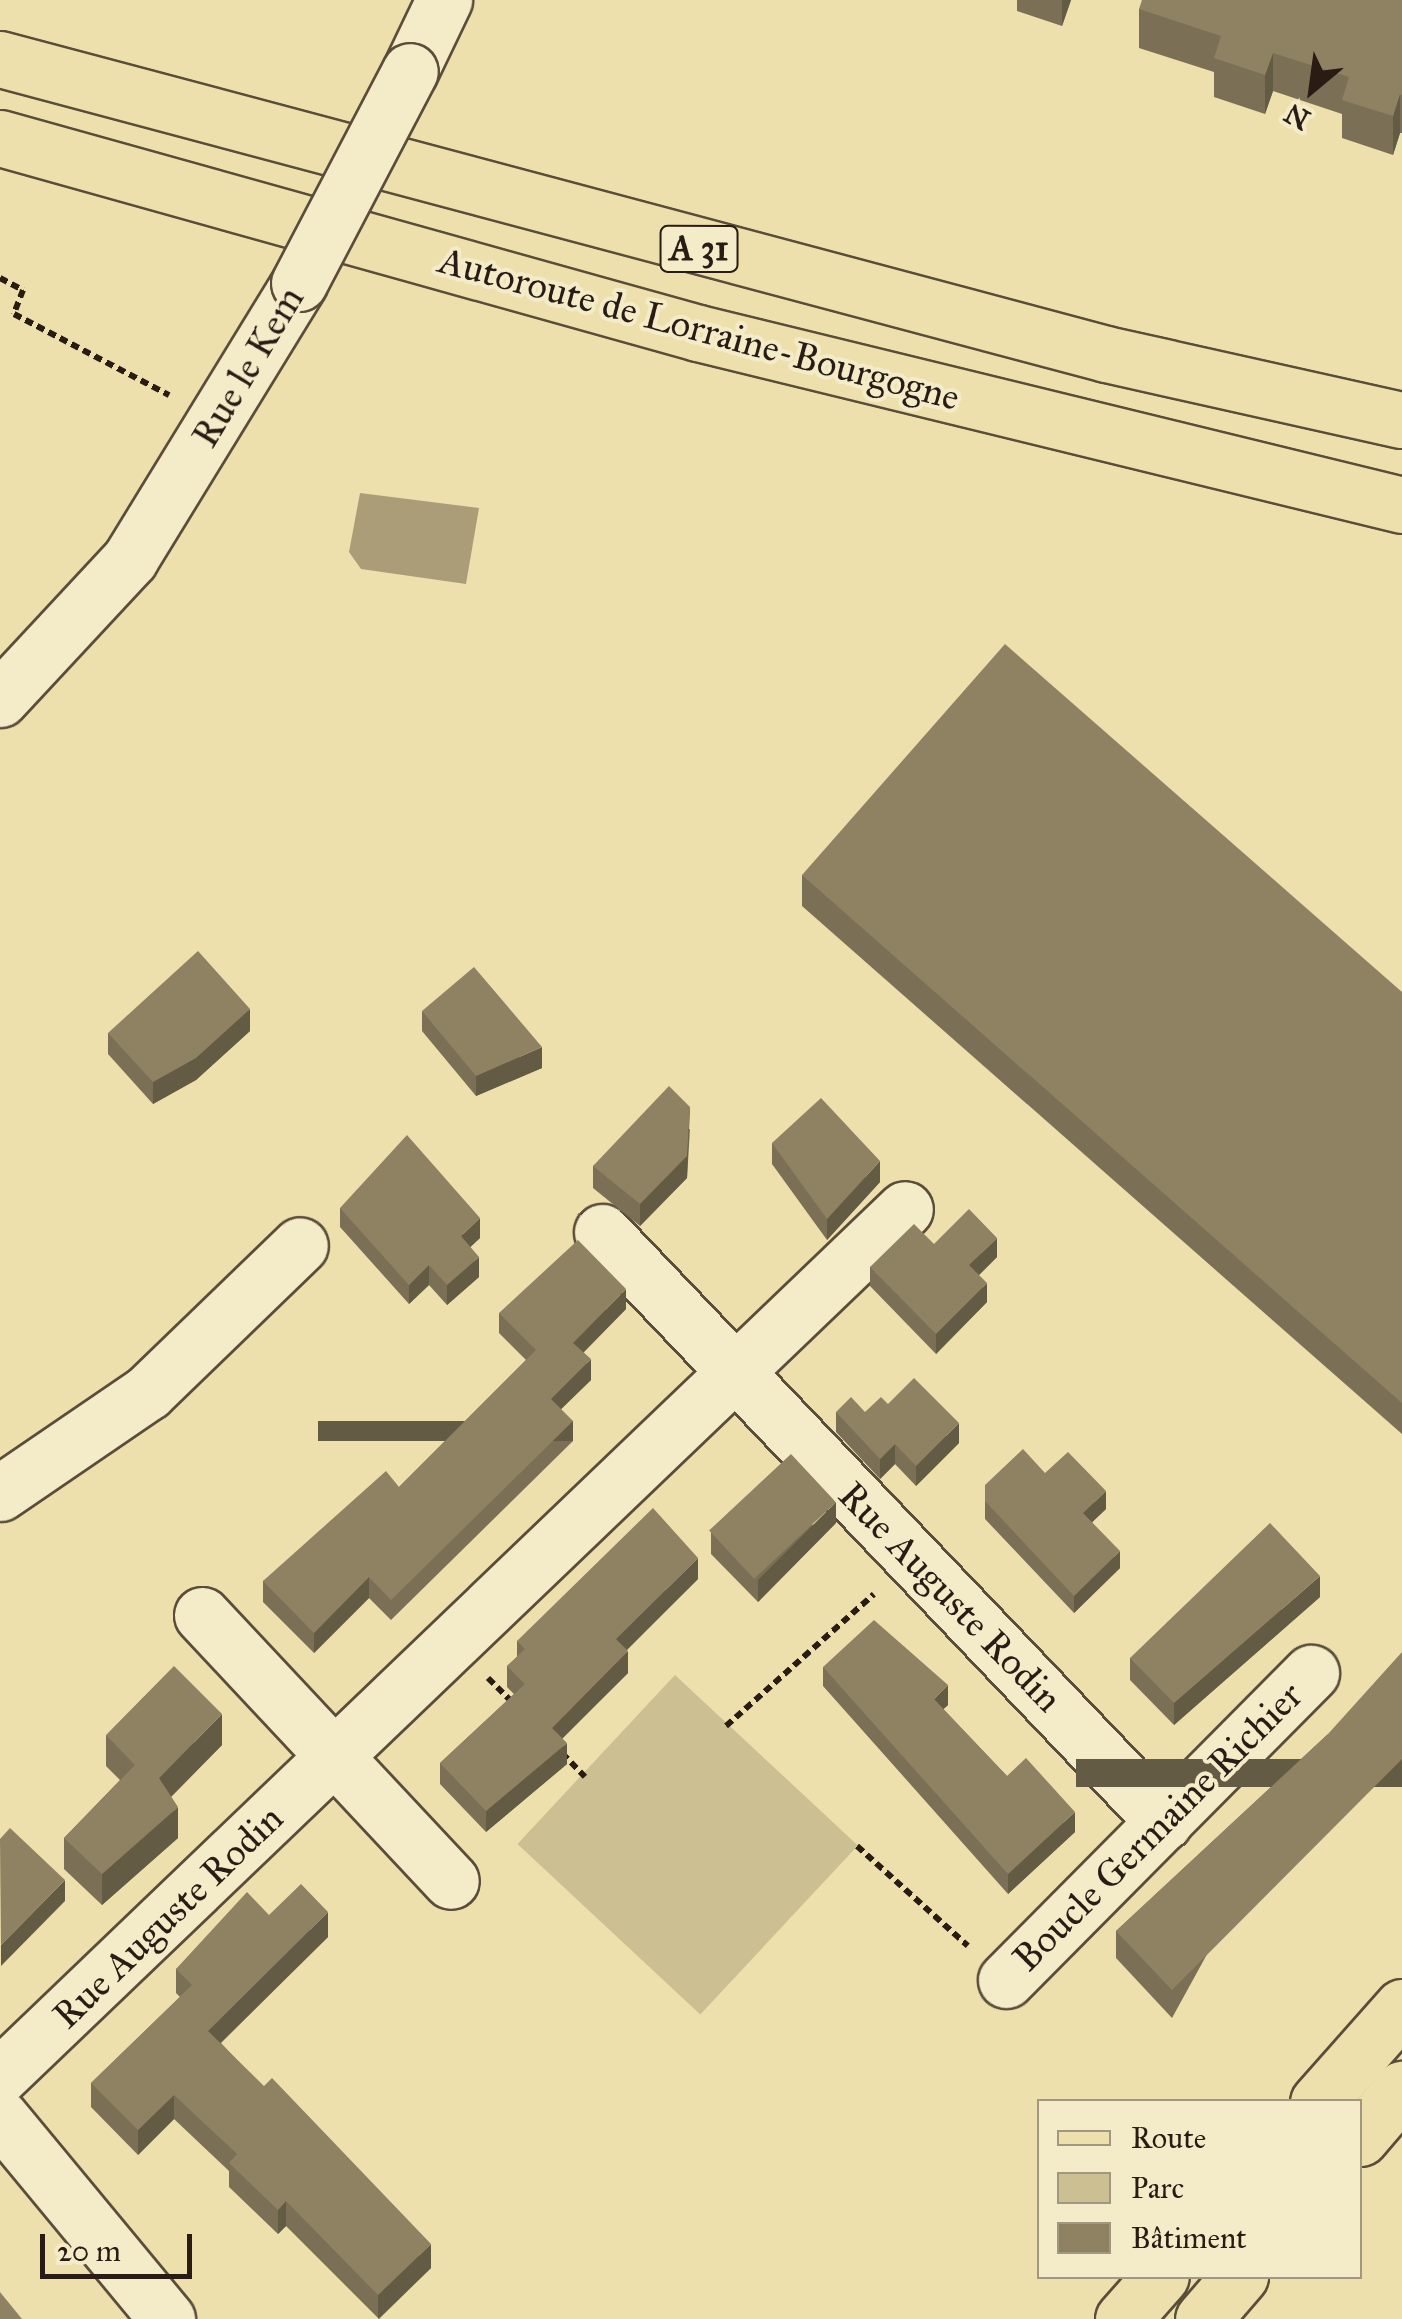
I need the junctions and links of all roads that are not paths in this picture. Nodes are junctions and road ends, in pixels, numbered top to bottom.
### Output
1 (444, 0) edge
2 (0, 59) edge
3 (0, 138) edge
4 (1402, 420) edge
5 (1402, 505) edge
6 (0, 700) edge
7 (905, 1209) dead end
8 (602, 1232) dead end
9 (300, 1245) dead end
10 (736, 1372) junction
11 (0, 1492) edge
12 (202, 1614) dead end
13 (1311, 1673) dead end
14 (334, 1756) junction
15 (1164, 1822) junction
16 (450, 1880) dead end
17 (1006, 1980) road end
18 (1402, 2007) edge
19 (0, 2076) edge
20 (1402, 2089) edge
21 (1321, 2099) edge
22 (0, 2117) edge
23 (1362, 2136) edge
24 (1158, 2279) edge
25 (1237, 2279) edge
26 (167, 2319) edge
27 (1123, 2319) edge
28 (1203, 2319) edge

1 - 6 street, Rue le Kem, bridge
2 - 4 main road, Autoroute de Lorraine-Bourgogne / A 31
3 - 5 main road, Autoroute de Lorraine-Bourgogne / A 31
7 - 10 street, Rue Auguste Rodin
8 - 10 street, Rue Auguste Rodin
9 - 11 street
10 - 14 street, Rue Auguste Rodin
10 - 15 street, Rue Auguste Rodin
12 - 14 street
13 - 15 street, Boucle Germaine Richier
14 - 16 street
14 - 19 street, Rue Auguste Rodin
15 - 17 street, Boucle Germaine Richier
18 - 21 main road
20 - 23 main road
22 - 26 street
24 - 27 main road
25 - 28 main road

